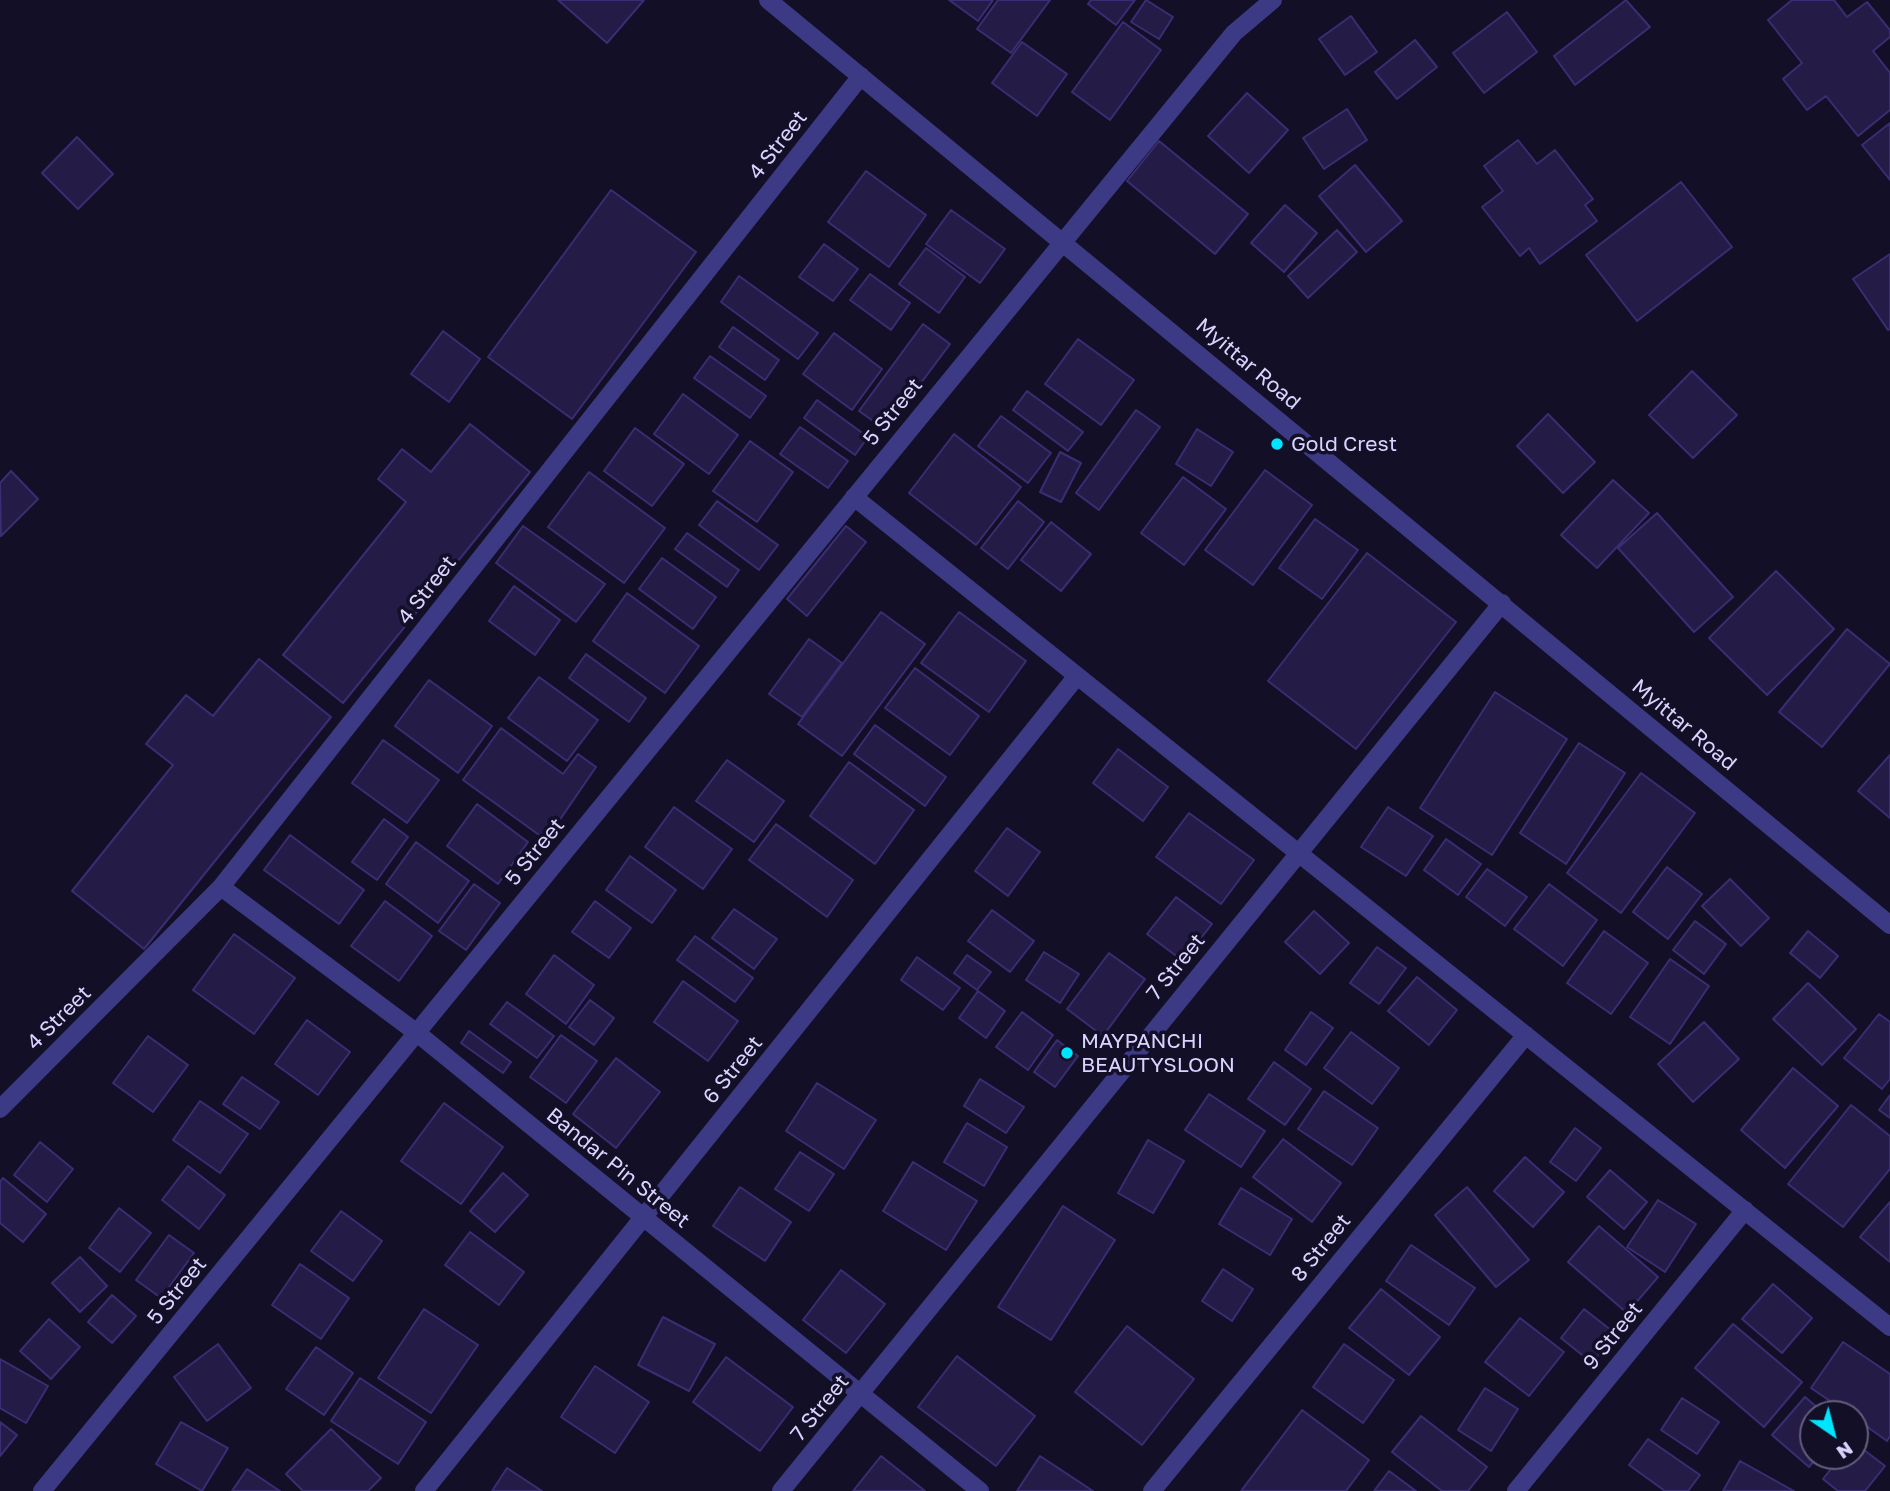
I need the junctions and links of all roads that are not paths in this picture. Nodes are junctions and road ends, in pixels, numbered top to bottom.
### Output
1 (768, 0) edge
2 (1273, 0) edge
3 (861, 76) junction
4 (1063, 240) junction
5 (853, 497) junction
6 (1502, 603) junction
7 (1077, 676) junction
8 (1298, 853) junction
9 (221, 887) junction
10 (1890, 925) edge
11 (417, 1033) junction
12 (1526, 1035) junction
13 (0, 1109) edge
14 (1745, 1210) junction
15 (644, 1218) junction
16 (1890, 1327) edge
17 (860, 1394) junction
18 (42, 1491) edge
19 (424, 1491) edge
20 (781, 1491) edge
21 (980, 1491) edge
22 (1152, 1491) edge
23 (1516, 1491) edge

1 - 3 street, Myittar Road
2 - 4 street, 5 Street
3 - 4 street, Myittar Road
3 - 9 street, 4 Street
4 - 5 street, 5 Street
4 - 6 street, Myittar Road
5 - 7 street
5 - 11 street, 5 Street
6 - 8 street, 7 Street
6 - 10 street, Myittar Road
7 - 8 street
7 - 15 street, 6 Street
8 - 12 street
8 - 17 street, 7 Street
9 - 11 street, Bandar Pin Street
9 - 13 street, 4 Street
11 - 15 street, Bandar Pin Street
11 - 18 street, 5 Street
12 - 14 street
12 - 22 street, 8 Street
14 - 16 street
14 - 23 street, 9 Street
15 - 17 street, Bandar Pin Street
15 - 19 street, 6 Street
17 - 20 street, 7 Street
17 - 21 street, Bandar Pin Street

